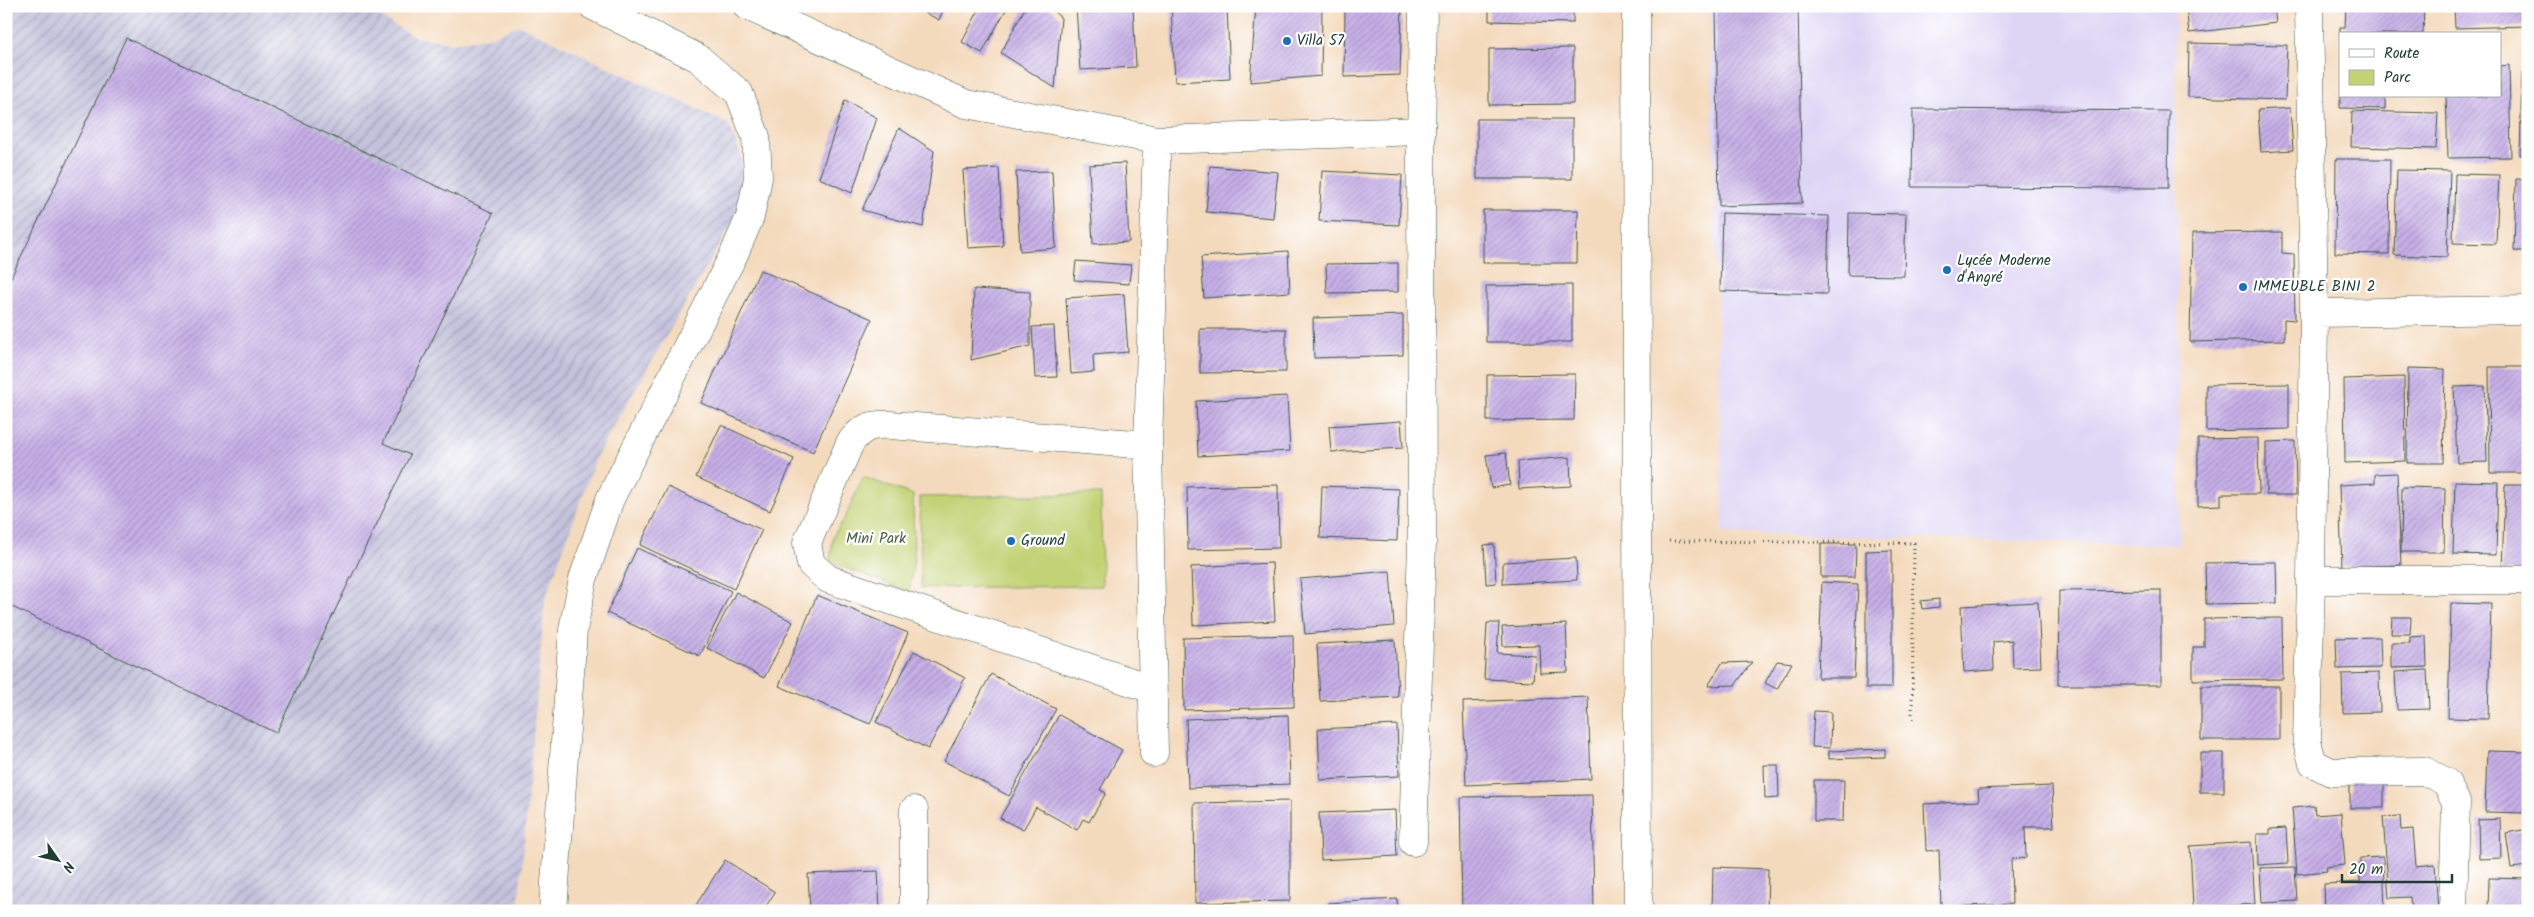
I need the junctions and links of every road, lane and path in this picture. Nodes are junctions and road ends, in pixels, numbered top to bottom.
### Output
1 (593, 6) edge
2 (747, 6) edge
3 (1423, 6) edge
4 (1636, 6) edge
5 (2309, 6) edge
6 (1421, 131) junction
7 (1157, 140) junction
8 (2528, 310) edge
9 (2314, 313) junction
10 (1148, 445) junction
11 (1636, 541) junction
12 (2311, 580) junction
13 (2528, 580) edge
14 (1152, 690) junction
15 (1912, 720) dead end
16 (1154, 753) dead end
17 (914, 810) dead end
18 (1412, 842) dead end
19 (553, 911) edge
20 (914, 911) edge
21 (1638, 911) edge
22 (2452, 911) edge

1 - 19 street
2 - 7 street
3 - 6 street
4 - 11 street
5 - 9 street
6 - 7 street
6 - 18 street
7 - 10 street
8 - 9 street
9 - 12 street
10 - 14 street
10 - 14 street
11 - 15 path
11 - 21 street
12 - 13 street
12 - 22 street
14 - 16 street
17 - 20 street

